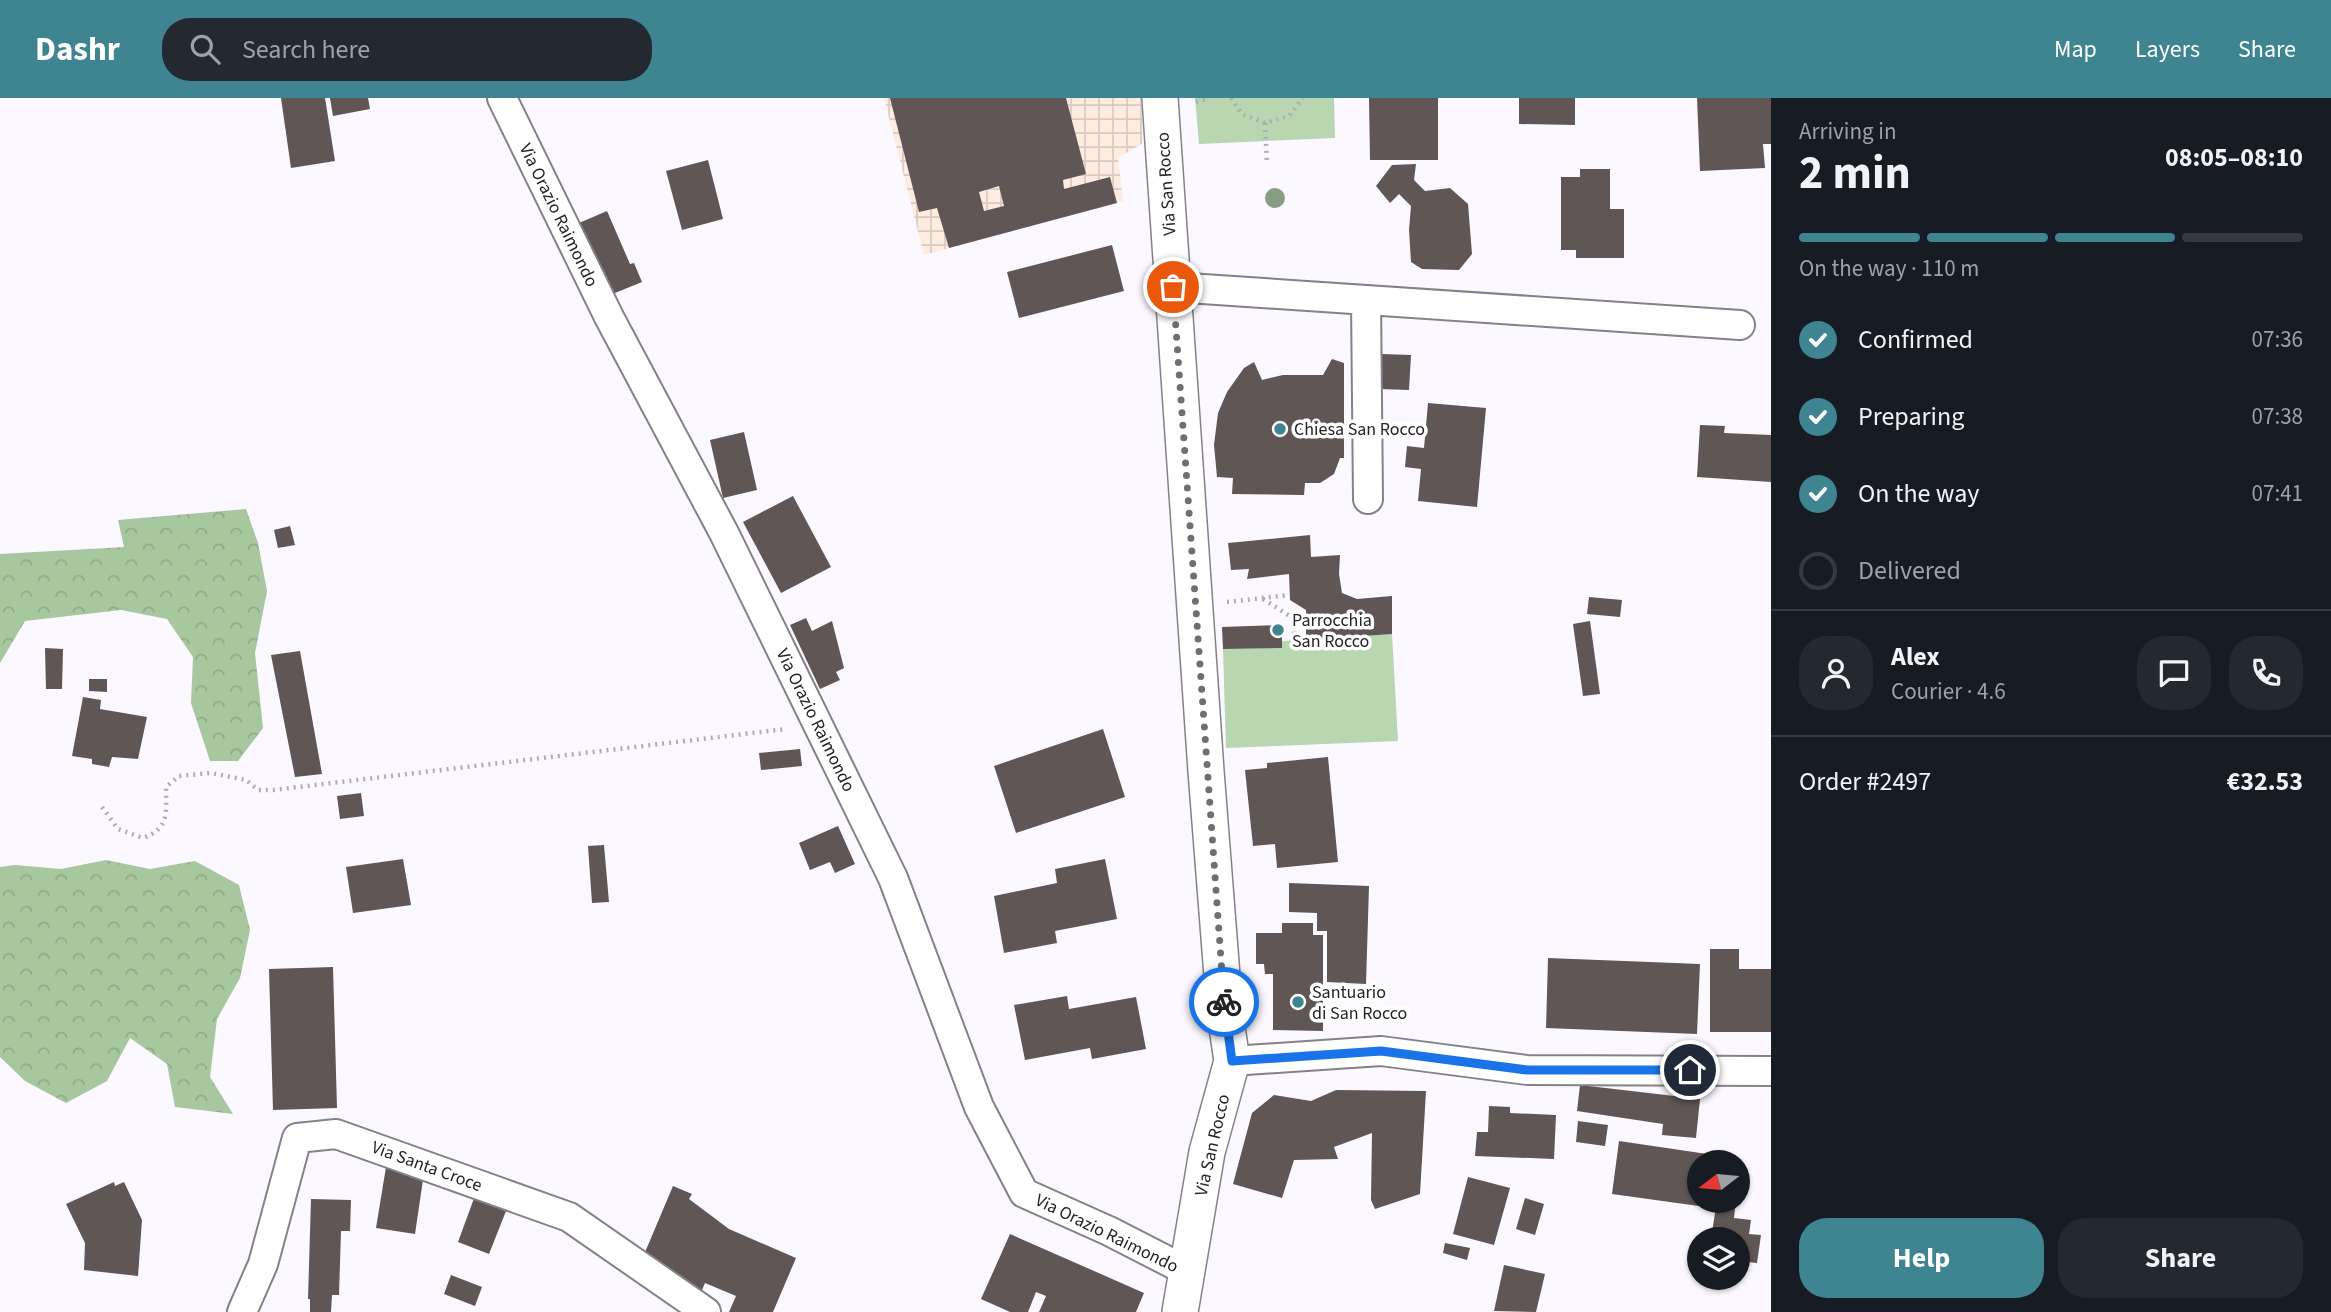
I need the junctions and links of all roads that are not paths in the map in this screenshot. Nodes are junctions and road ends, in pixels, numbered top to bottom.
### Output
1 (502, 98) edge
2 (1160, 98) edge
3 (1173, 287) junction
4 (1366, 300) junction
5 (1740, 326) dead end
6 (1368, 499) dead end
7 (1232, 1061) junction
8 (1771, 1070) edge
9 (1187, 1271) junction
10 (242, 1312) edge
11 (706, 1312) edge
12 (1180, 1312) edge

1 - 9 street, Via Orazio Raimondo
2 - 3 street, Via San Rocco
3 - 4 street
3 - 7 street, Via San Rocco
4 - 5 street
4 - 6 street
7 - 8 street
7 - 9 street, Via San Rocco
9 - 12 street, Via San Rocco
10 - 11 street, Via Santa Croce

